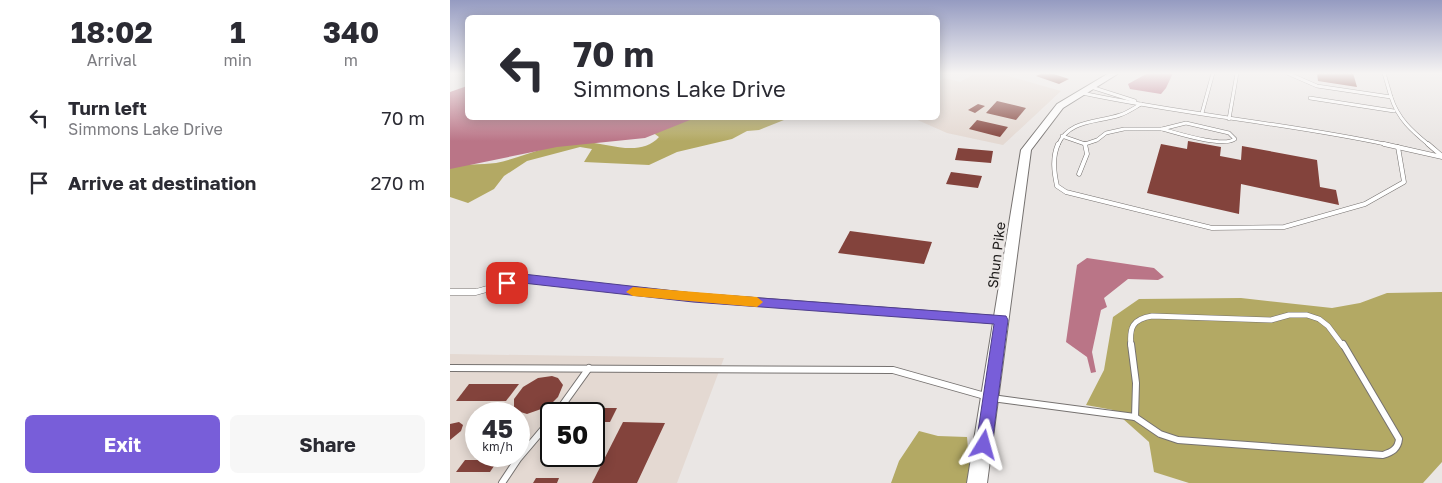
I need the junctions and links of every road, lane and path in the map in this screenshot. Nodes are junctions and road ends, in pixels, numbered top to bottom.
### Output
1 (1077, 96) edge
2 (1108, 96) edge
3 (1108, 96) edge
4 (1207, 96) edge
5 (1233, 96) edge
6 (1381, 96) edge
7 (1391, 97) joint
8 (1310, 98) dead end
9 (1141, 104) junction
10 (1394, 112) junction
11 (1202, 113) junction
12 (1229, 119) junction
13 (1162, 129) junction
14 (1062, 136) junction
15 (1086, 144) junction
16 (1398, 147) junction
17 (1442, 156) edge
18 (1079, 174) dead end
19 (450, 292) edge
20 (1002, 320) junction
21 (450, 368) edge
22 (589, 368) junction
23 (990, 398) junction
24 (565, 402) edge
25 (1135, 418) junction
26 (540, 433) edge
27 (502, 483) edge
28 (977, 483) edge

1 - 20 main road, Shun Pike
2 - 9 lane
3 - 9 lane
4 - 11 lane
5 - 12 lane
6 - 7 lane
7 - 10 lane
8 - 10 lane
9 - 11 lane
9 - 14 lane
10 - 17 lane
11 - 12 lane
12 - 16 lane
13 - 13 lane
13 - 15 lane
14 - 15 lane
14 - 16 lane
15 - 18 lane
16 - 17 lane
19 - 20 street
20 - 23 main road, Shun Pike
21 - 22 lane
22 - 23 lane
22 - 24 lane
23 - 25 lane
23 - 28 main road, Shun Pike
25 - 25 lane
26 - 27 lane

